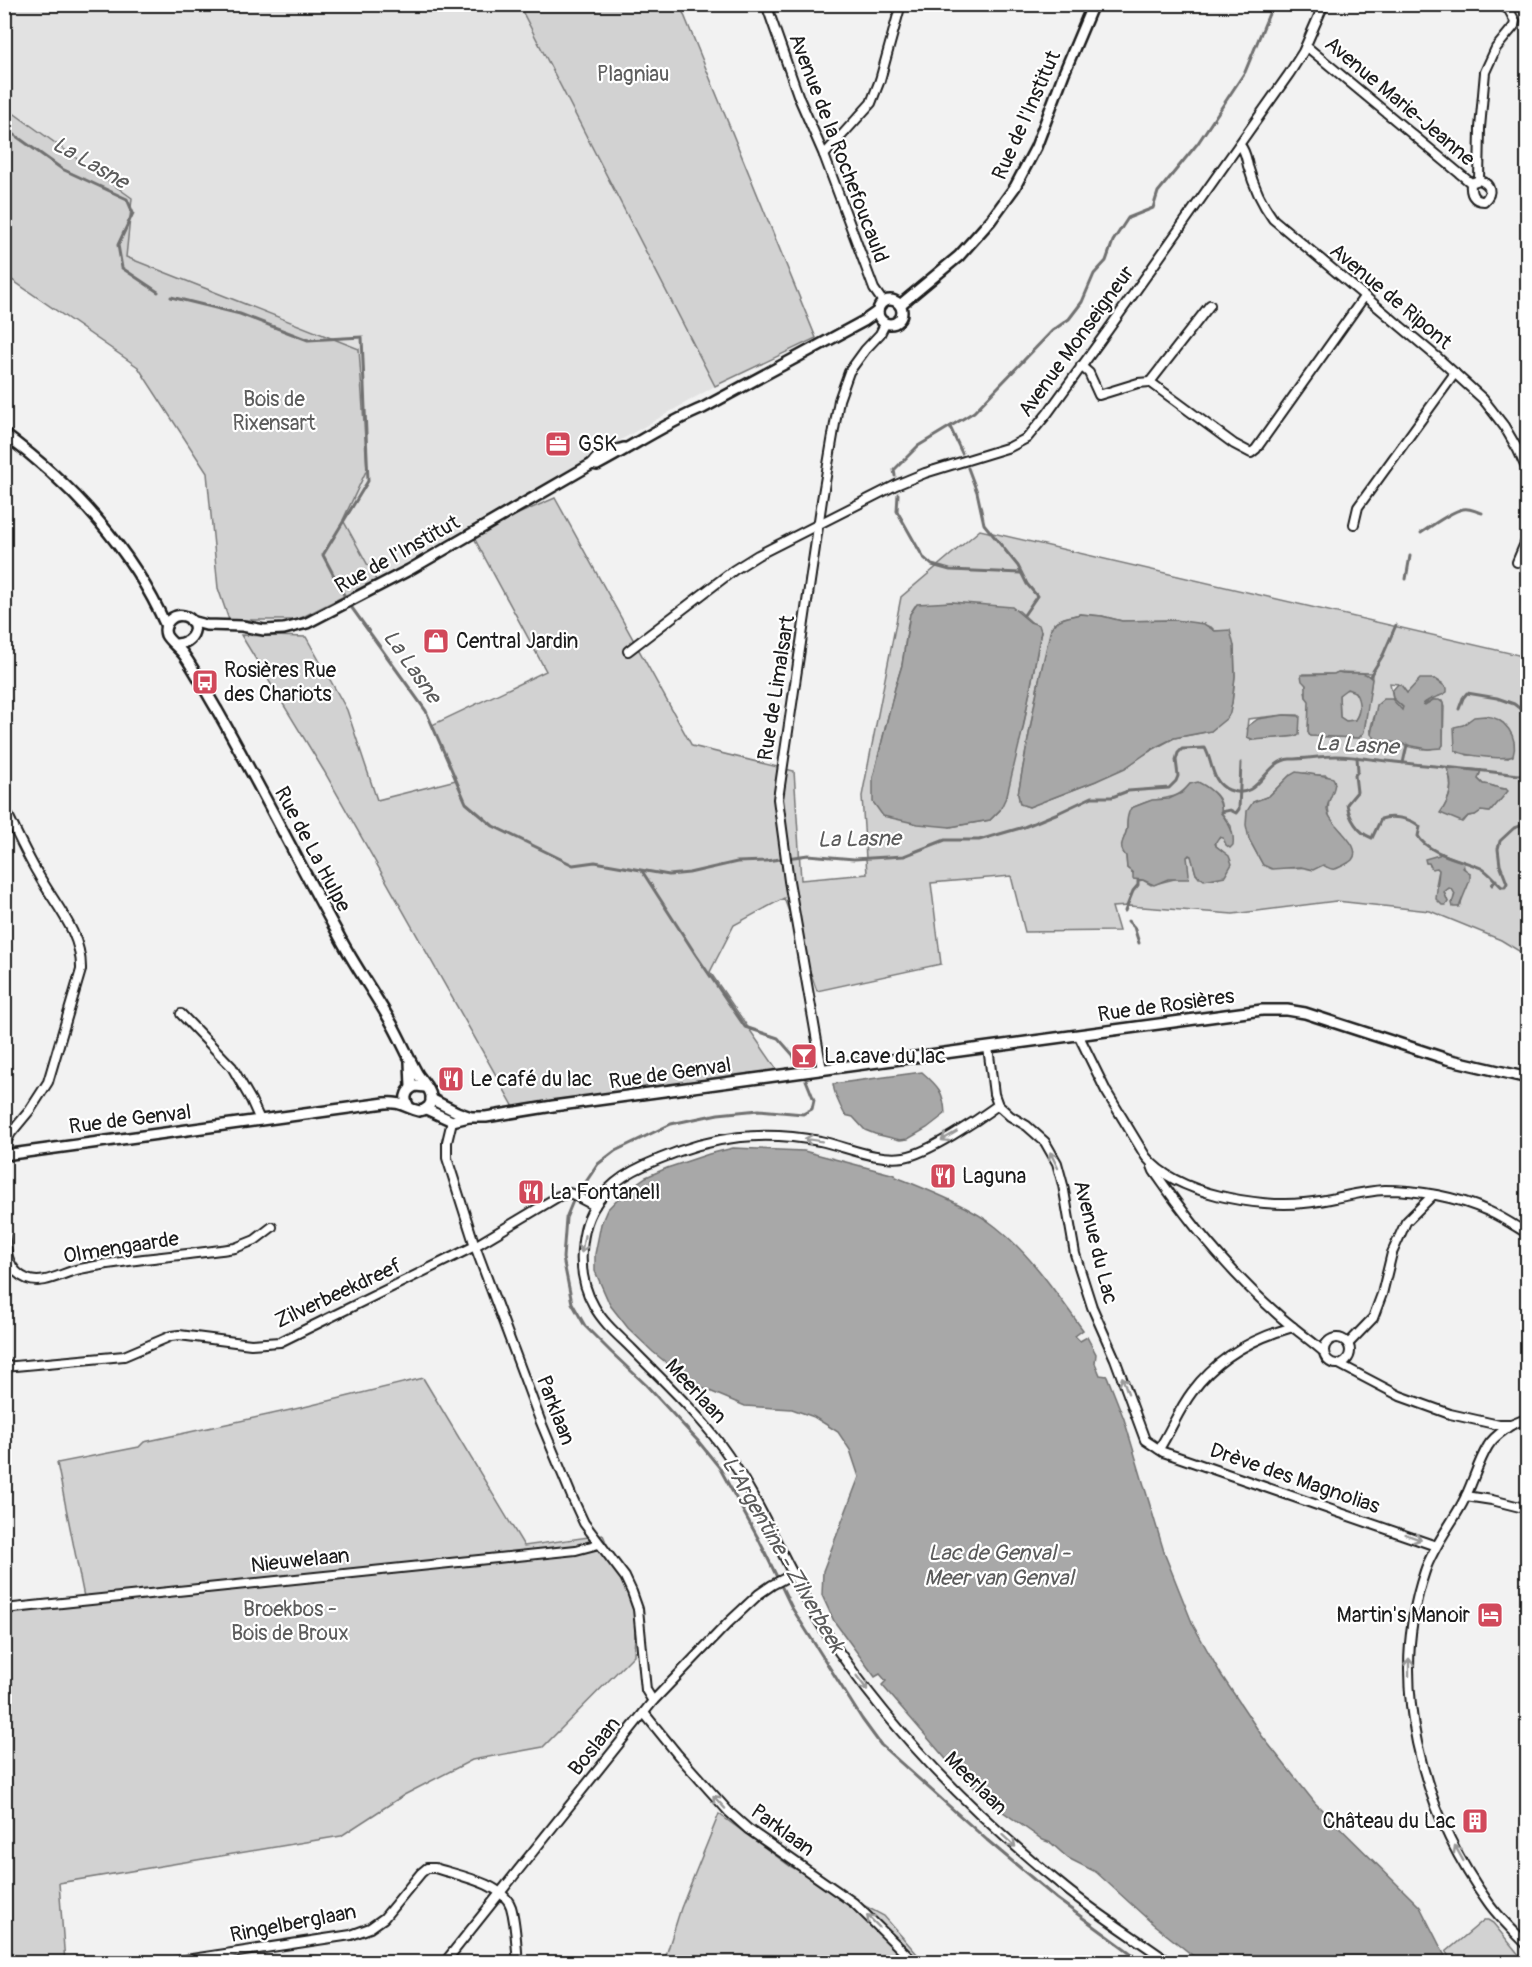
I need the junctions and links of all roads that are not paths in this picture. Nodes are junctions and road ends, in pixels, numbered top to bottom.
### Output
1 (766, 4) edge
2 (901, 4) edge
3 (1093, 4) edge
4 (1324, 4) edge
5 (1500, 4) edge
6 (1306, 46) junction
7 (1240, 145) junction
8 (824, 155) junction
9 (1479, 180) junction
10 (1471, 183) junction
11 (1364, 297) junction
12 (883, 302) junction
13 (1210, 304) dead end
14 (900, 305) junction
15 (878, 311) junction
16 (885, 324) junction
17 (1081, 366) junction
18 (1455, 374) junction
19 (1150, 382) junction
20 (4, 434) edge
21 (1527, 472) edge
22 (1354, 524) dead end
23 (818, 525) junction
24 (1527, 536) edge
25 (1517, 562) dead end
26 (159, 610) junction
27 (174, 617) junction
28 (191, 621) junction
29 (206, 625) junction
30 (166, 626) junction
31 (191, 638) junction
32 (175, 644) junction
33 (628, 651) dead end
34 (186, 658) junction
35 (4, 807) edge
36 (181, 1014) dead end
37 (1079, 1036) junction
38 (988, 1047) junction
39 (409, 1057) junction
40 (822, 1070) junction
41 (802, 1073) joint
42 (1527, 1078) edge
43 (425, 1087) junction
44 (409, 1091) junction
45 (432, 1099) junction
46 (394, 1102) junction
47 (998, 1105) junction
48 (408, 1106) junction
49 (426, 1108) junction
50 (471, 1116) junction
51 (260, 1120) junction
52 (452, 1121) junction
53 (4, 1146) edge
54 (4, 1155) edge
55 (1152, 1164) junction
56 (1433, 1195) junction
57 (595, 1206) junction
58 (272, 1227) dead end
59 (4, 1232) edge
60 (1527, 1234) edge
61 (475, 1246) junction
62 (1293, 1327) junction
63 (1312, 1341) junction
64 (1329, 1341) junction
65 (1344, 1342) junction
66 (1324, 1352) junction
67 (1348, 1358) junction
68 (1339, 1364) junction
69 (4, 1367) edge
70 (1365, 1378) junction
71 (1527, 1418) edge
72 (1511, 1425) junction
73 (1145, 1440) joint
74 (1159, 1449) junction
75 (1466, 1496) junction
76 (1527, 1509) edge
77 (599, 1544) junction
78 (1436, 1546) junction
79 (793, 1574) junction
80 (4, 1609) edge
81 (653, 1701) junction
82 (644, 1713) junction
83 (500, 1892) junction
84 (1527, 1946) edge
85 (172, 1962) edge
86 (445, 1962) edge
87 (518, 1962) edge
88 (914, 1962) edge
89 (1168, 1962) edge

1 - 8 street, Avenue de la Rochefoucauld
2 - 8 street
3 - 14 street, Rue de l'Institut
4 - 6 street, Avenue Monseigneur
5 - 9 street
6 - 7 street, Avenue Monseigneur
6 - 10 street, Avenue Marie-Jeanne
7 - 11 street, Avenue de Ripont
7 - 17 street, Avenue Monseigneur
8 - 12 street, Avenue de la Rochefoucauld
9 - 10 street
9 - 10 street
11 - 18 street, Avenue de Ripont
11 - 19 street
12 - 14 street
12 - 15 street
13 - 19 street
14 - 16 street
15 - 16 street
15 - 29 street, Rue de l'Institut
16 - 23 street, Rue de Limalsart
17 - 19 street
17 - 23 street, Avenue Monseigneur
18 - 21 street, Avenue de Ripont
18 - 22 street
20 - 26 street
23 - 33 street, Avenue Monseigneur
23 - 40 street, Rue de Limalsart
24 - 25 street
26 - 27 street
26 - 30 street
27 - 28 street
27 - 30 street
28 - 29 street, Rue de l'Institut
28 - 31 street
29 - 31 street
30 - 32 street
31 - 32 street
31 - 34 street
32 - 34 street, Rue de La Hulpe
34 - 39 street, Rue de La Hulpe
35 - 53 street
36 - 51 street
37 - 38 street, Rue de Rosières
37 - 42 street, Rue de Rosières
37 - 55 street
38 - 40 street, Rue de Rosières
38 - 47 street
39 - 43 street, Rue de La Hulpe
39 - 44 street, Rue de La Hulpe
40 - 41 street, Rue de Rosières
41 - 50 street, Rue de Genval
43 - 44 street
43 - 45 street
44 - 46 street
44 - 48 street
45 - 49 street
45 - 50 street, Rue de Genval
46 - 48 street
46 - 51 street, Rue de Genval
47 -> 57 street, Meerlaan
73 -> 47 street, Avenue du Lac
48 - 49 street
49 - 52 street
50 - 52 street, Rue de Genval
51 - 54 street, Rue de Genval
52 - 61 street, Parklaan
55 - 56 street
55 - 62 street
56 - 60 street
56 - 65 street
57 - 61 street, Zilverbeekdreef
57 -> 79 street, Meerlaan
58 - 59 street, Olmengaarde
61 - 69 street, Zilverbeekdreef
61 - 77 street, Parklaan
62 - 63 street
62 - 74 street
63 - 64 street
63 - 66 street
64 - 65 street
64 - 66 street
65 - 67 street
66 - 68 street
67 - 68 street
67 - 70 street
68 - 70 street
70 - 72 street
71 - 72 street
72 - 75 street
73 - 74 street, Drève des Magnolias
74 -> 78 street, Drève des Magnolias
75 - 76 street
75 - 78 street
77 - 80 street, Nieuwelaan
77 - 81 street, Parklaan
84 -> 78 street
79 - 81 street, Boslaan
79 -> 89 street, Meerlaan
81 - 82 street, Boslaan
82 - 83 street, Boslaan
88 -> 82 street, Parklaan
83 - 85 street, Ringelberglaan
83 - 86 street, Boslaan
83 - 87 street

